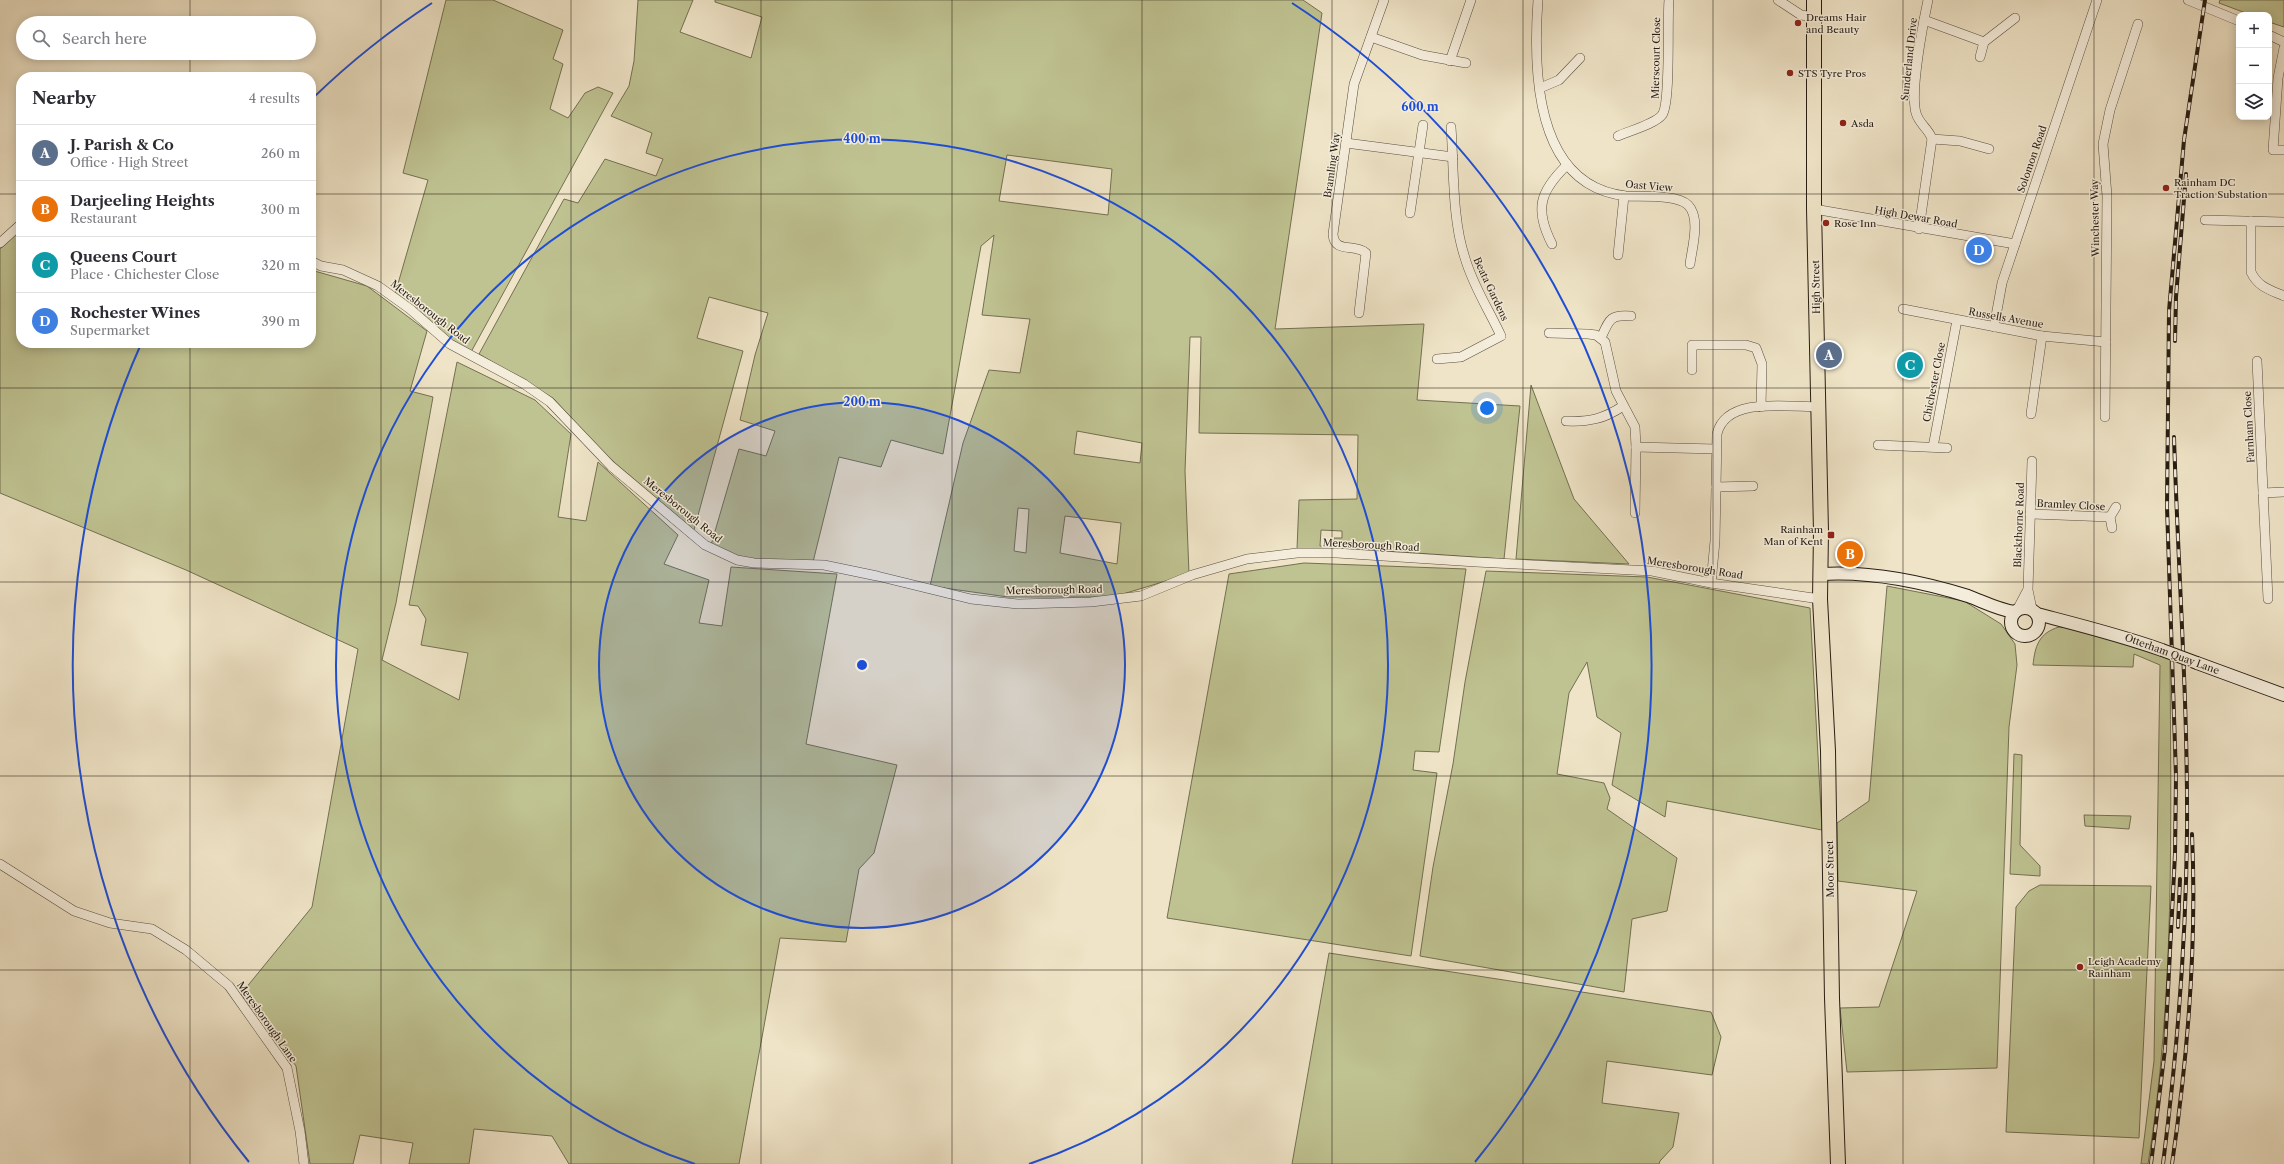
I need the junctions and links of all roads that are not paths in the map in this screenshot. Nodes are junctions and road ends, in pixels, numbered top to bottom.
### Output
1 (1384, 0) edge
2 (1471, 0) edge
3 (1538, 0) edge
4 (1669, 0) edge
5 (1778, 0) edge
6 (1814, 0) edge
7 (1928, 0) edge
8 (2097, 0) edge
9 (2188, 0) edge
10 (1814, 17) junction
11 (2015, 18) dead end
12 (1924, 20) junction
13 (2236, 20) edge
14 (2138, 24) dead end
15 (2272, 36) edge
16 (1371, 37) junction
17 (1984, 42) junction
18 (2284, 42) edge
19 (2284, 48) edge
20 (1980, 57) dead end
21 (1580, 58) dead end
22 (1450, 61) junction
23 (1466, 63) dead end
24 (1540, 88) junction
25 (1423, 125) dead end
26 (1451, 127) dead end
27 (1618, 136) dead end
28 (1932, 139) junction
29 (1346, 143) junction
30 (1989, 149) dead end
31 (2284, 150) edge
32 (1419, 152) junction
33 (1454, 157) junction
34 (1567, 165) junction
35 (1624, 196) junction
36 (1814, 209) junction
37 (1410, 213) dead end
38 (2205, 220) dead end
39 (2251, 221) junction
40 (2284, 222) edge
41 (16, 229) edge
42 (1919, 229) junction
43 (0, 243) edge
44 (1552, 244) dead end
45 (2015, 244) junction
46 (1618, 255) dead end
47 (316, 264) edge
48 (1690, 264) dead end
49 (2284, 296) edge
50 (1903, 309) dead end
51 (1359, 313) dead end
52 (1631, 316) dead end
53 (1957, 320) junction
54 (1994, 327) junction
55 (1549, 333) dead end
56 (2042, 336) junction
57 (1601, 338) junction
58 (2106, 342) junction
59 (1436, 359) dead end
60 (2257, 361) dead end
61 (1692, 370) dead end
62 (1623, 406) junction
63 (1761, 407) junction
64 (1819, 407) junction
65 (2031, 414) dead end
66 (2105, 417) dead end
67 (1566, 421) dead end
68 (1878, 445) dead end
69 (1636, 447) junction
70 (1933, 447) junction
71 (1947, 448) dead end
72 (1716, 449) junction
73 (2032, 461) dead end
74 (1754, 486) dead end
75 (1716, 487) junction
76 (2284, 492) edge
77 (2263, 493) junction
78 (2116, 507) dead end
79 (1635, 513) dead end
80 (2030, 514) junction
81 (2110, 517) junction
82 (2112, 528) dead end
83 (1821, 574) junction
84 (1711, 583) junction
85 (2028, 590) junction
86 (1820, 599) junction
87 (2268, 599) dead end
88 (1990, 606) junction
89 (2016, 611) junction
90 (2034, 612) junction
91 (2057, 621) junction
92 (2038, 627) junction
93 (2012, 628) junction
94 (2284, 695) edge
95 (0, 864) edge
96 (304, 1164) edge
97 (1838, 1164) edge

1 - 16 street, Bramling Way
2 - 22 street
3 - 24 street, Oast View
4 - 27 street, Mierscourt Close
5 - 10 street
6 - 10 main road, High Street
7 - 12 street, Sunderland Drive
8 - 45 street, Solomon Road
9 - 13 street
10 - 36 main road, High Street
11 - 17 street
12 - 17 street
12 - 28 street, Sunderland Drive
14 - 58 street, Winchester Way
15 - 18 street
16 - 22 street
16 - 29 street, Bramling Way
17 - 20 street
19 - 31 street
21 - 24 street
22 - 23 street
24 - 34 street, Oast View
25 - 32 street
26 - 33 street, Beata Gardens
28 - 30 street
28 - 42 street
29 - 32 street
29 - 51 street, Bramling Way
32 - 33 street
32 - 37 street
33 - 59 street, Beata Gardens
34 - 35 street, Oast View
34 - 44 street
35 - 46 street
35 - 48 street, Oast View
36 - 42 street, High Dewar Road
36 - 64 main road, High Street
38 - 39 street
39 - 40 street
39 - 49 street
41 - 43 street
42 - 45 street, High Dewar Road
45 - 54 street, Solomon Road
47 - 84 street, Meresborough Road
50 - 53 street, Russells Avenue
52 - 57 street
53 - 54 street, Russells Avenue
53 - 70 street, Chichester Close
54 - 56 street, Russells Avenue
55 - 57 street
56 - 58 street, Russells Avenue
56 - 65 street
57 - 62 street
58 - 66 street, Winchester Way
60 - 77 street, Farnham Close
61 - 63 street
62 - 67 street
62 - 69 street
63 - 64 street
63 - 72 street
64 - 83 main road, High Street
68 - 70 street
69 - 72 street
69 - 79 street
70 - 71 street
72 - 75 street
73 - 80 street, Blackthorne Road
74 - 75 street
75 - 84 street
76 - 77 street
77 - 87 street, Farnham Close
78 - 81 street
80 - 81 street, Bramley Close
80 - 85 street, Blackthorne Road
81 - 82 street
83 - 86 main road, Moor Street
83 - 88 street, Otterham Quay Lane
84 - 86 street, Meresborough Road
85 - 89 street, Blackthorne Road
85 - 90 street, Blackthorne Road
86 - 97 main road, Moor Street
88 - 89 street, Otterham Quay Lane
88 - 93 street, Otterham Quay Lane
89 - 90 street, Otterham Quay Lane
89 - 93 street
90 - 91 street, Otterham Quay Lane
90 - 92 street
91 - 92 street, Otterham Quay Lane
91 - 94 street, Otterham Quay Lane, bridge
92 - 93 street, Otterham Quay Lane
95 - 96 street, Meresborough Lane

